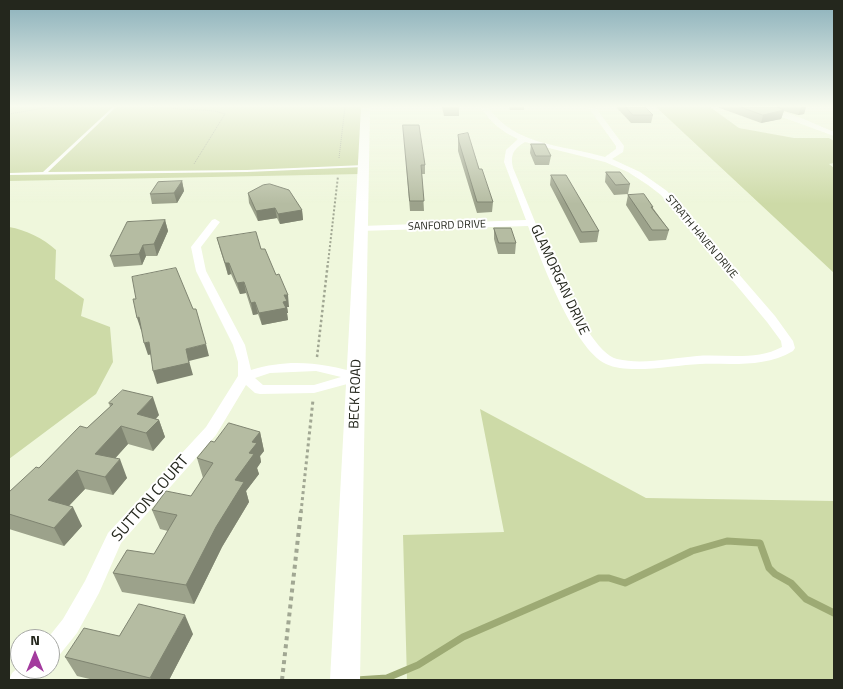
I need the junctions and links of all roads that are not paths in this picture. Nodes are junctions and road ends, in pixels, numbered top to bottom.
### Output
1 (81, 139) edge
2 (365, 139) edge
3 (524, 139) joint
4 (615, 139) edge
5 (607, 159) junction
6 (364, 166) junction
7 (45, 173) junction
8 (9, 174) edge
9 (215, 222) dead end
10 (531, 223) junction
11 (362, 229) junction
12 (789, 348) joint
13 (244, 376) junction
14 (357, 377) junction
15 (60, 638) edge
16 (345, 680) edge

1 - 7 lane
2 - 6 main road, BECK ROAD
3 - 5 street, STRATH HAVEN DRIVE
3 - 10 street, GLAMORGAN DRIVE
4 - 5 street
5 - 12 street, STRATH HAVEN DRIVE
6 - 7 lane
6 - 11 main road, BECK ROAD
7 - 8 lane
9 - 13 street
10 - 11 street, SANFORD DRIVE
10 - 12 street, GLAMORGAN DRIVE
11 - 14 main road, BECK ROAD
13 - 14 street
13 - 14 street
13 - 15 street, SUTTON COURT
14 - 16 main road, BECK ROAD

